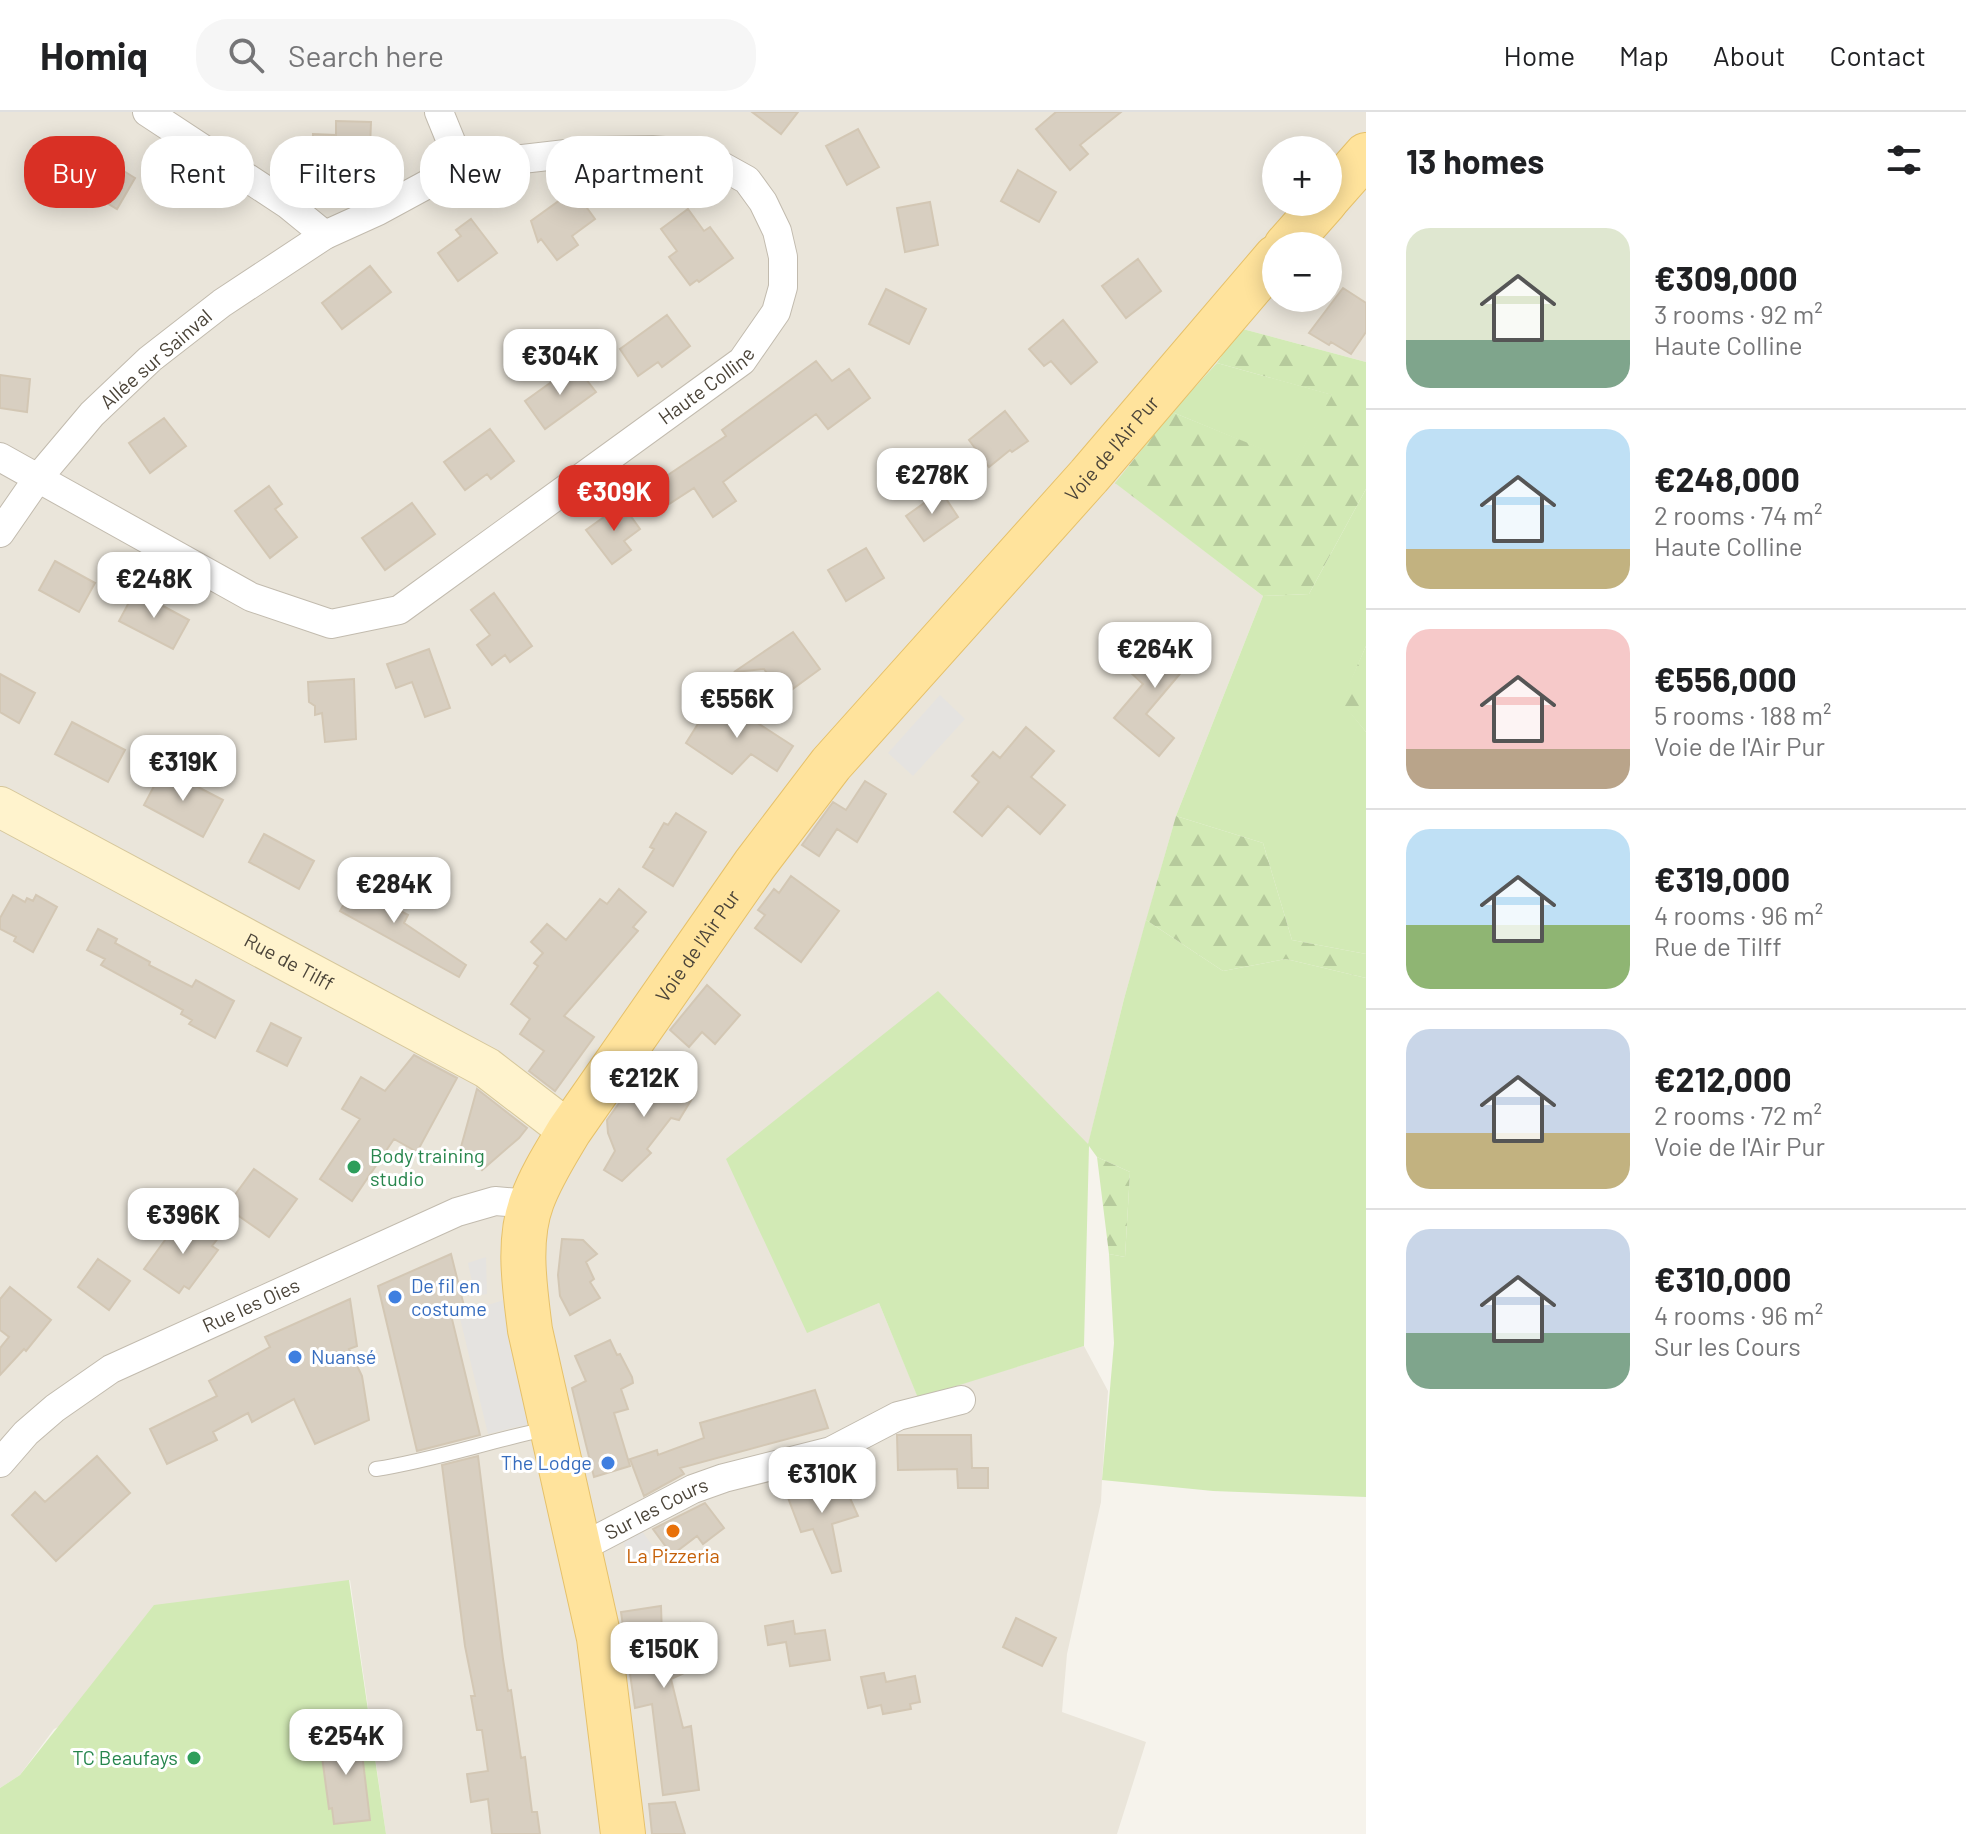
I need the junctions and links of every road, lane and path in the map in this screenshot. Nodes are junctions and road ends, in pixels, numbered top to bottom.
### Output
1 (147, 112) edge
2 (439, 112) edge
3 (449, 136) edge
4 (1366, 155) edge
5 (530, 158) edge
6 (1342, 182) edge
7 (420, 188) edge
8 (1312, 216) edge
9 (1298, 232) edge
10 (325, 235) junction
11 (1262, 273) edge
12 (0, 457) edge
13 (38, 478) junction
14 (0, 533) edge
15 (0, 807) edge
16 (569, 1131) junction
17 (531, 1204) junction
18 (961, 1400) dead end
19 (552, 1427) junction
20 (0, 1463) edge
21 (376, 1469) dead end
22 (580, 1548) junction
23 (623, 1834) edge

1 - 10 street
2 - 3 street
4 - 6 main road
5 - 13 street, Haute Colline
7 - 10 street, Allée sur Sainval
8 - 9 main road
10 - 13 street, Allée sur Sainval
11 - 16 main road, Voie de l'Air Pur
12 - 13 street
13 - 14 street, Allée sur Sainval
15 - 16 main road, Rue de Tilff
16 - 17 main road, Voie de l'Air Pur
17 - 19 main road, Voie de l'Air Pur
17 - 20 street, Rue les Oies
18 - 22 street, Sur les Cours
19 - 21 lane
19 - 22 main road, Voie de l'Air Pur
22 - 23 main road, Voie de l'Air Pur

